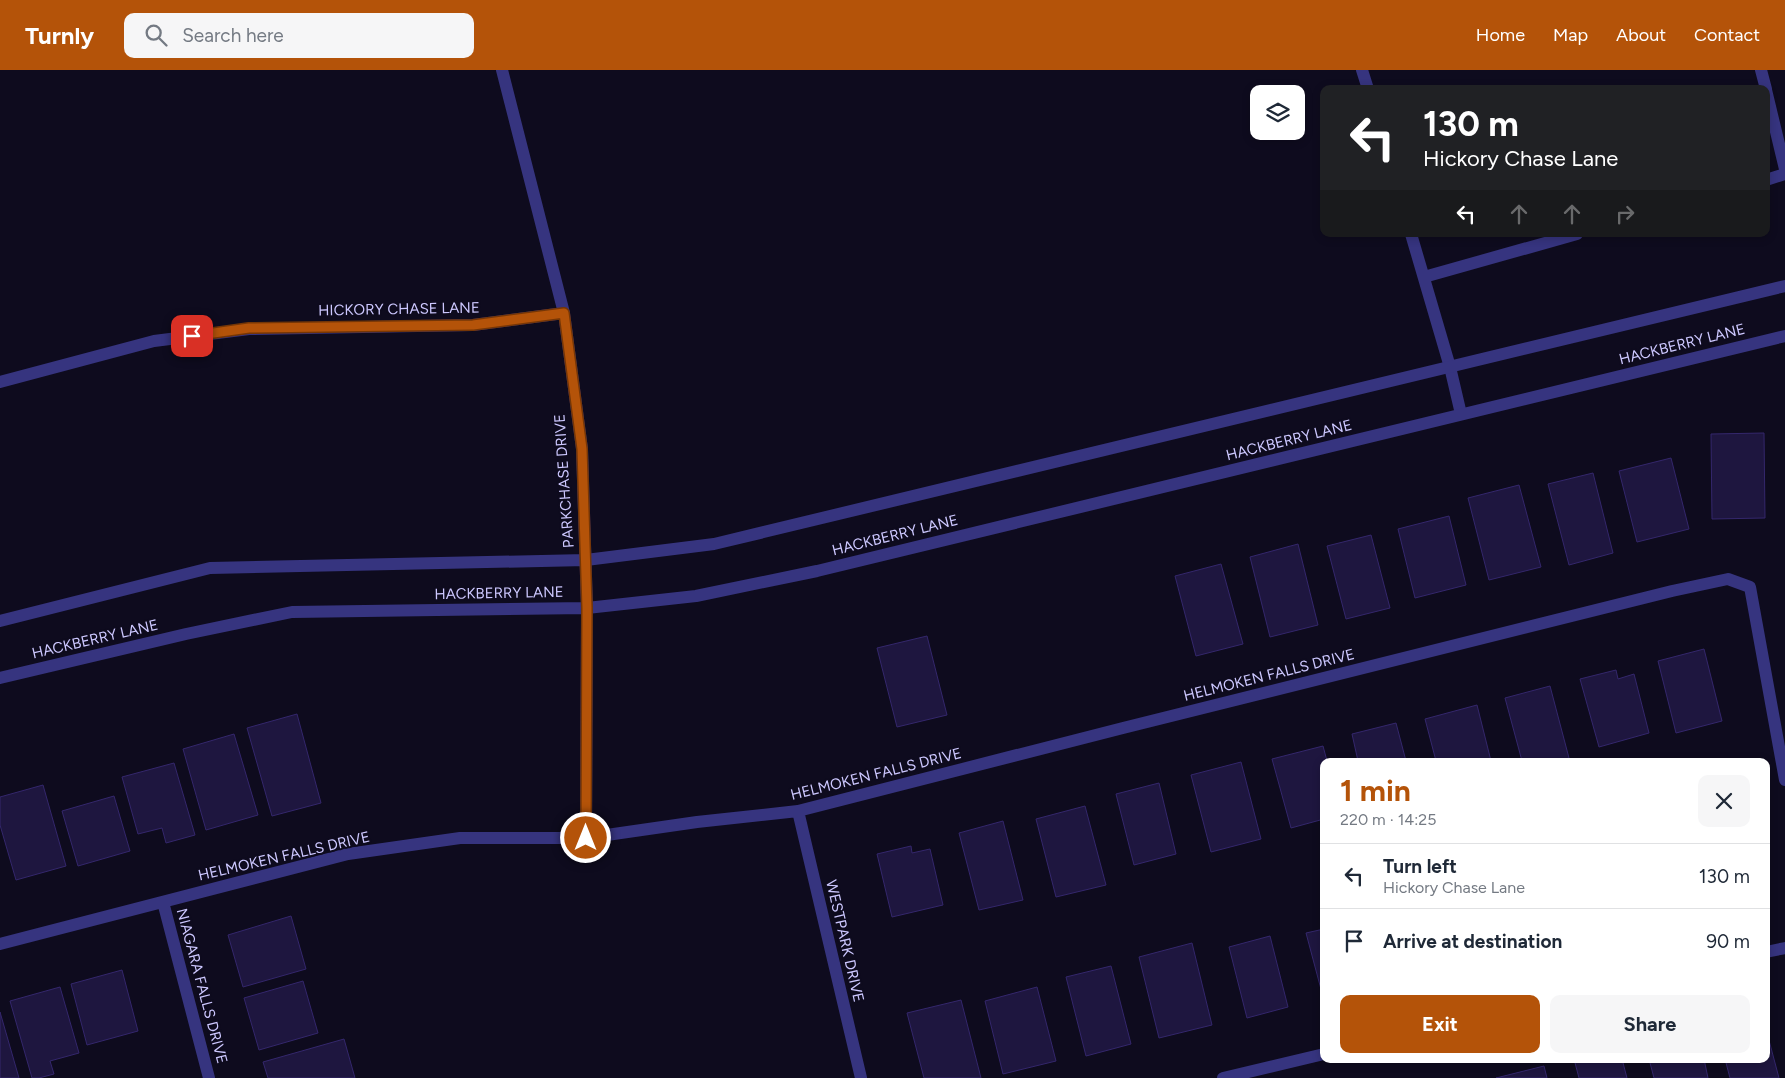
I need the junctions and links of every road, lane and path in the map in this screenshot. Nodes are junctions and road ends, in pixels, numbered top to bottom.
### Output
1 (502, 70) edge
2 (1362, 70) edge
3 (1761, 70) edge
4 (1367, 85) edge
5 (1765, 85) edge
6 (1770, 106) edge
7 (1785, 169) edge
8 (1785, 174) edge
9 (1770, 179) edge
10 (1412, 237) edge
11 (1566, 237) edge
12 (1424, 277) junction
13 (1785, 286) edge
14 (564, 313) junction
15 (1785, 336) edge
16 (1450, 367) junction
17 (0, 382) edge
18 (1461, 414) junction
19 (586, 560) junction
20 (587, 608) junction
21 (0, 621) edge
22 (0, 678) edge
23 (1785, 780) edge
24 (798, 811) junction
25 (586, 838) junction
26 (163, 902) junction
27 (0, 944) edge
28 (1785, 948) edge
29 (1770, 951) edge
30 (1320, 1055) edge
31 (209, 1078) edge
32 (861, 1078) edge
33 (1223, 1078) edge

1 - 14 street, PARKCHASE DRIVE
2 - 4 street
3 - 5 street
6 - 7 street
8 - 9 street
10 - 12 street
11 - 12 street
12 - 16 street
13 - 16 street, HACKBERRY LANE
14 - 17 street, HICKORY CHASE LANE
14 - 19 street, PARKCHASE DRIVE
15 - 18 street, HACKBERRY LANE
16 - 18 street
16 - 19 street, HACKBERRY LANE
18 - 20 street, HACKBERRY LANE
19 - 20 street, PARKCHASE DRIVE
19 - 21 street, HACKBERRY LANE
20 - 22 street, HACKBERRY LANE
20 - 25 street, PARKCHASE DRIVE
23 - 24 street, HELMOKEN FALLS DRIVE
24 - 25 street, HELMOKEN FALLS DRIVE
24 - 32 street, WESTPARK DRIVE
25 - 26 street, HELMOKEN FALLS DRIVE
26 - 27 street, HELMOKEN FALLS DRIVE
26 - 31 street, NIAGARA FALLS DRIVE
28 - 29 street
30 - 33 street

